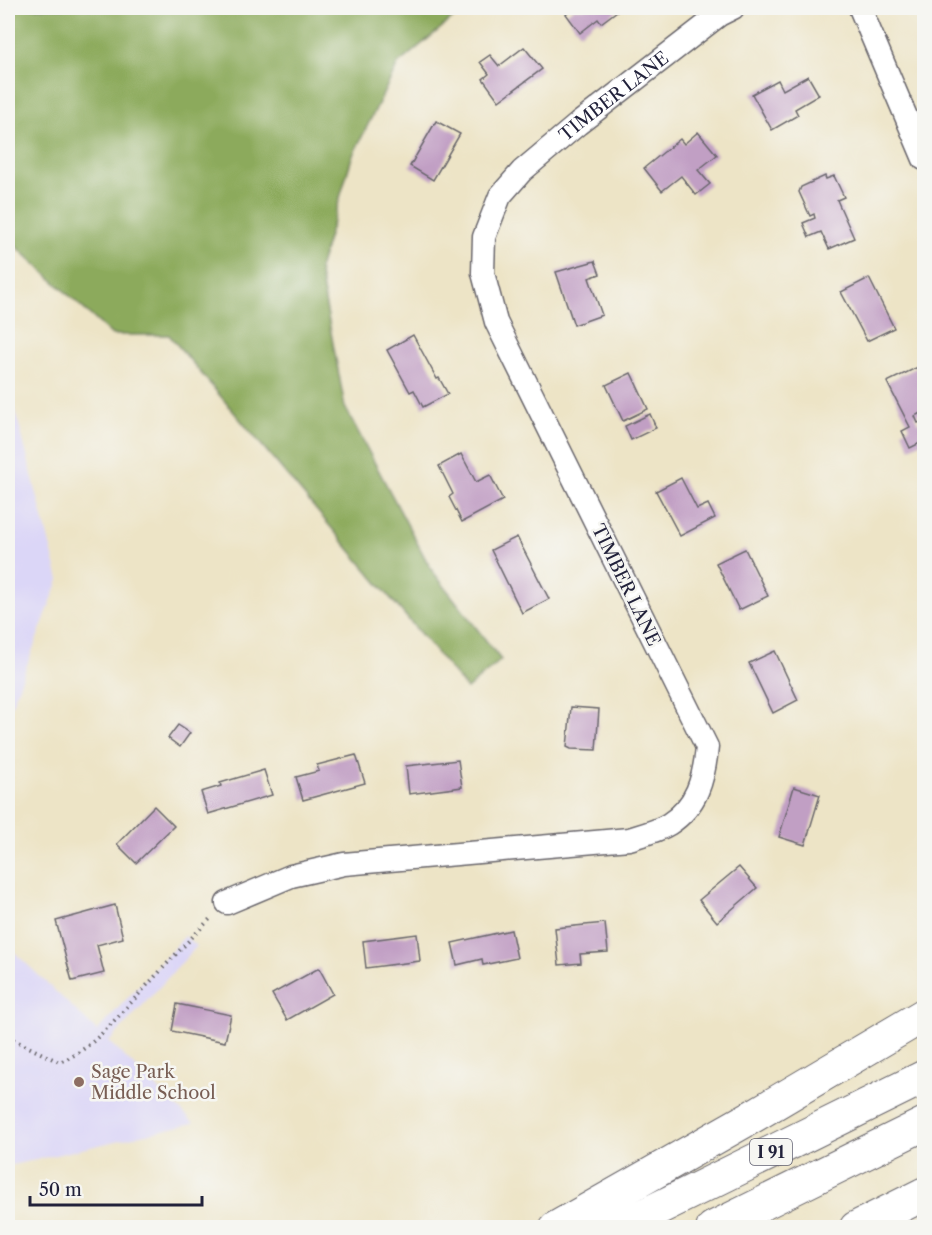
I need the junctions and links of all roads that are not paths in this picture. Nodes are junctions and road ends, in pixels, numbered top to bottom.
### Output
1 (733, 8) edge
2 (860, 8) edge
3 (924, 159) edge
4 (227, 903) road end
5 (924, 1015) edge
6 (924, 1077) edge
7 (924, 1124) edge
8 (924, 1148) edge
9 (924, 1194) edge
10 (556, 1227) edge
11 (618, 1227) edge
12 (713, 1227) edge
13 (761, 1227) edge
14 (856, 1227) edge

1 - 4 street, TIMBER LANE
2 - 3 street
5 - 10 highway
6 - 11 highway, I 91
7 - 12 highway
8 - 13 highway
9 - 14 highway

